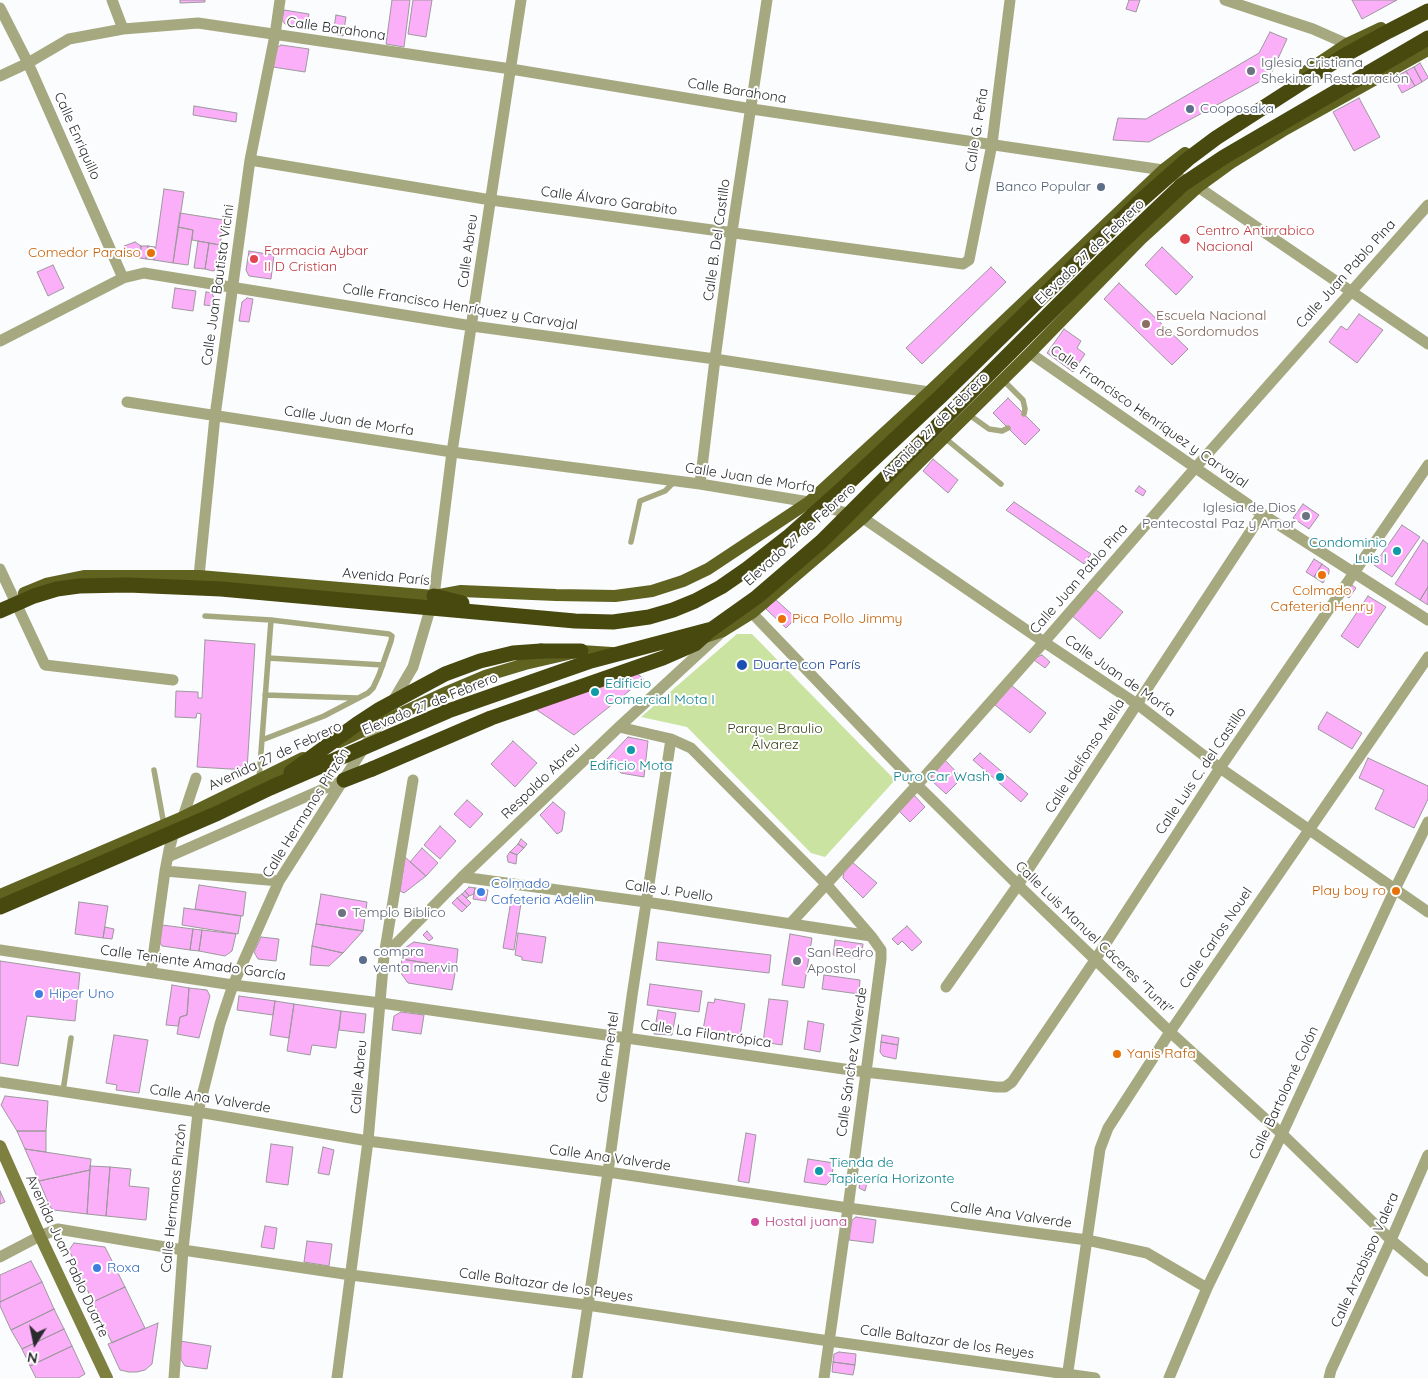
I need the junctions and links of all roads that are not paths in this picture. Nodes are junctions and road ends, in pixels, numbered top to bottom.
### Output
1 (112, 0) edge
2 (280, 0) edge
3 (521, 0) edge
4 (767, 0) edge
5 (1010, 0) edge
6 (1225, 0) edge
7 (1428, 5) edge
8 (0, 8) edge
9 (1428, 11) edge
10 (123, 29) junction
11 (275, 35) junction
12 (1428, 38) edge
13 (1347, 44) junction
14 (1428, 50) edge
15 (28, 63) junction
16 (511, 69) junction
17 (0, 76) edge
18 (752, 108) junction
19 (992, 144) junction
20 (250, 160) junction
21 (1162, 170) junction
22 (1198, 187) junction
23 (491, 200) junction
24 (1428, 206) edge
25 (732, 232) junction
26 (966, 263) joint
27 (123, 278) junction
28 (233, 286) junction
29 (1351, 291) junction
30 (472, 326) junction
31 (0, 340) edge
32 (1428, 344) edge
33 (1030, 353) junction
34 (715, 359) junction
35 (1003, 380) junction
36 (929, 392) junction
37 (127, 402) dead end
38 (968, 414) junction
39 (1024, 414) dead end
40 (215, 416) junction
41 (1008, 428) dead end
42 (944, 438) junction
43 (452, 452) junction
44 (1428, 465) edge
45 (1196, 467) junction
46 (676, 481) junction
47 (700, 484) junction
48 (1001, 484) dead end
49 (844, 487) junction
50 (809, 502) junction
51 (1262, 514) junction
52 (863, 518) junction
53 (631, 542) dead end
54 (0, 569) edge
55 (1355, 573) junction
56 (199, 576) junction
57 (434, 596) junction
58 (13, 597) junction
59 (0, 603) edge
60 (0, 611) edge
61 (752, 612) junction
62 (206, 616) dead end
63 (271, 620) junction
64 (1428, 620) edge
65 (718, 630) junction
66 (1044, 642) junction
67 (580, 651) junction
68 (1428, 657) edge
69 (268, 658) junction
70 (383, 665) junction
71 (173, 680) dead end
72 (265, 695) junction
73 (359, 698) junction
74 (1137, 704) junction
75 (380, 724) junction
76 (619, 727) junction
77 (671, 739) junction
78 (262, 740) junction
79 (1220, 768) junction
80 (154, 770) dead end
81 (196, 778) dead end
82 (344, 780) junction
83 (413, 780) dead end
84 (265, 783) junction
85 (917, 785) junction
86 (183, 817) junction
87 (1428, 822) edge
88 (169, 829) junction
89 (1308, 829) junction
90 (168, 857) junction
91 (165, 870) junction
92 (462, 877) junction
93 (279, 881) junction
94 (826, 885) junction
95 (1018, 885) junction
96 (1395, 889) junction
97 (0, 895) edge
98 (646, 902) junction
99 (0, 907) edge
100 (1428, 912) edge
101 (790, 924) junction
102 (871, 936) junction
103 (0, 950) edge
104 (384, 956) junction
105 (1095, 960) junction
106 (151, 972) junction
107 (233, 984) junction
108 (946, 987) dead end
109 (381, 1003) junction
110 (1170, 1032) junction
111 (71, 1038) dead end
112 (626, 1038) junction
113 (865, 1072) junction
114 (0, 1082) edge
115 (996, 1087) joint
116 (63, 1091) junction
117 (198, 1112) junction
118 (1282, 1134) junction
119 (368, 1141) junction
120 (0, 1146) edge
121 (1428, 1155) edge
122 (608, 1172) junction
123 (848, 1208) junction
124 (40, 1236) junction
125 (1087, 1240) junction
126 (1391, 1240) junction
127 (182, 1250) junction
128 (0, 1257) edge
129 (1428, 1271) edge
130 (350, 1276) junction
131 (1207, 1288) junction
132 (587, 1305) junction
133 (830, 1341) junction
134 (1068, 1376) edge
135 (107, 1378) edge
136 (174, 1378) edge
137 (337, 1378) edge
138 (576, 1378) edge
139 (824, 1378) edge
140 (1095, 1378) edge
141 (1169, 1378) edge
142 (1329, 1378) edge

1 - 10 street
2 - 11 street, Calle Juan Bautista Vicini
3 - 16 street, Calle Abreu
4 - 18 street, Calle B. Del Castillo
5 - 19 street, Calle G. Peña
6 - 13 street
7 - 13 main road, Avenida 27 de Febrero
8 - 15 street, Calle Enriquillo
9 - 49 highway, Elevado 27 de Febrero, bridge
10 - 11 street, Calle Barahona
10 - 15 street, Calle Barahona
11 - 16 street, Calle Barahona
11 - 20 street, Calle Juan Bautista Vicini
12 - 65 highway, Elevado 27 de Febrero, bridge
13 - 21 main road, Avenida 27 de Febrero
14 - 22 main road, Avenida 27 de Febrero
15 - 17 street, Calle Barahona
15 - 27 street, Calle Enriquillo
16 - 18 street, Calle Barahona
16 - 23 street, Calle Abreu
18 - 19 street, Calle Barahona
18 - 25 street, Calle B. Del Castillo
19 - 21 street, Calle Barahona
19 - 26 street, Calle G. Peña
20 - 23 street, Calle Álvaro Garabito
20 - 28 street, Calle Juan Bautista Vicini
21 - 22 street, Calle Barahona
21 - 36 main road, Avenida 27 de Febrero
22 - 29 street, Calle Barahona
22 - 33 main road, Avenida 27 de Febrero
23 - 25 street, Calle Álvaro Garabito
23 - 30 street, Calle Abreu
24 - 29 street, Calle Juan Pablo Pina
25 - 26 street, Calle Álvaro Garabito
25 - 34 street, Calle B. Del Castillo
27 - 28 street, Calle Francisco Henríquez y Carvajal
27 - 31 street, Calle Francisco Henríquez y Carvajal
28 - 30 street, Calle Francisco Henríquez y Carvajal
28 - 40 street, Calle Juan Bautista Vicini
29 - 32 street, Calle Barahona
29 - 45 street, Calle Juan Pablo Pina
30 - 34 street, Calle Francisco Henríquez y Carvajal
30 - 43 street, Calle Abreu
33 - 35 main road, Avenida 27 de Febrero
33 - 45 street, Calle Francisco Henríquez y Carvajal
34 - 36 street, Calle Francisco Henríquez y Carvajal
34 - 47 street, Calle B. Del Castillo
35 - 38 main road, Avenida 27 de Febrero
35 - 39 lane
36 - 50 main road, Avenida 27 de Febrero
37 - 40 street, Calle Juan de Morfa
38 - 41 lane
38 - 42 main road, Avenida 27 de Febrero
40 - 43 street, Calle Juan de Morfa
40 - 56 street, Calle Juan Bautista Vicini
42 - 48 lane
42 - 52 main road, Avenida 27 de Febrero
43 - 46 street, Calle Juan de Morfa
43 - 57 street, Calle Abreu
44 - 55 street, Calle Luis C. del Castillo
45 - 51 street, Calle Francisco Henríquez y Carvajal
45 - 66 street, Calle Juan Pablo Pina
46 - 47 street, Calle Juan de Morfa
46 - 53 lane
47 - 50 street, Calle Juan de Morfa
49 - 57 highway, bridge
49 - 60 highway, Elevado 27 de Febrero, bridge
50 - 52 street, Calle Juan de Morfa
50 - 57 main road, Avenida París
51 - 55 street, Calle Francisco Henríquez y Carvajal
51 - 74 street, Calle Idelfonso Mella
52 - 61 main road, Avenida 27 de Febrero
52 - 66 street, Calle Juan de Morfa
54 - 58 street
55 - 64 street, Calle Francisco Henríquez y Carvajal
55 - 79 street, Calle Luis C. del Castillo
56 - 57 main road, Avenida París
56 - 58 main road, Avenida París
57 - 75 street, Calle Hermanos Pinzón
58 - 59 main road, Avenida París
58 - 71 street
61 - 65 main road, Avenida 27 de Febrero
61 - 85 street, Calle Luis Manuel Cáceres "Tunti"
62 - 63 lane
63 - 69 lane
63 - 70 lane
65 - 67 main road, Avenida 27 de Febrero
65 - 76 street, Respaldo Abreu
65 - 82 highway, bridge
65 - 84 highway, Elevado 27 de Febrero, bridge
66 - 74 street, Calle Juan de Morfa
66 - 85 street, Calle Juan Pablo Pina
67 - 75 main road, Avenida 27 de Febrero
67 - 84 highway, bridge
68 - 89 street, Calle Carlos Nouel
69 - 70 lane
69 - 72 lane
70 - 73 lane
72 - 73 lane
72 - 78 lane
73 - 78 lane
74 - 79 street, Calle Juan de Morfa
74 - 95 street, Calle Idelfonso Mella
75 - 82 street, Calle Hermanos Pinzón
75 - 84 main road, Avenida 27 de Febrero
76 - 77 street, Calle Sánchez Valverde
76 - 92 street, Respaldo Abreu
77 - 94 street, Calle Sánchez Valverde
77 - 98 street, Calle Pimentel
78 - 84 lane
79 - 89 street, Calle Juan de Morfa
79 - 105 street, Calle Luis C. del Castillo
80 - 88 lane
81 - 86 street
82 - 90 street
82 - 93 street, Calle Hermanos Pinzón
83 - 104 street, Calle Abreu
84 - 86 main road, Avenida 27 de Febrero
84 - 99 highway, Elevado 27 de Febrero, bridge
85 - 94 street, Calle Juan Pablo Pina
85 - 95 street, Calle Luis Manuel Cáceres "Tunti"
86 - 88 main road, Avenida 27 de Febrero
87 - 96 street, Calle Bartolomé Colón
88 - 90 street
88 - 97 main road, Avenida 27 de Febrero
89 - 96 street, Calle Juan de Morfa
89 - 110 street, Calle Carlos Nouel
90 - 91 street
91 - 93 street
91 - 106 street
92 - 98 street, Calle J. Puello
92 - 104 street, Respaldo Abreu
93 - 107 street, Calle Hermanos Pinzón
94 - 101 street, Calle Juan Pablo Pina
94 - 102 street, Calle Sánchez Valverde
95 - 105 street, Calle Luis Manuel Cáceres "Tunti"
95 - 108 street, Calle Idelfonso Mella
96 - 100 street, Calle Juan de Morfa
96 - 118 street, Calle Bartolomé Colón
98 - 101 street, Calle J. Puello
98 - 112 street, Calle Pimentel
101 - 102 street, Calle J. Puello
102 - 113 street, Calle Sánchez Valverde
103 - 106 street, Calle Teniente Amado García
104 - 109 street, Calle Abreu
105 - 110 street, Calle Luis Manuel Cáceres "Tunti"
105 - 115 street, Calle Luis C. del Castillo
106 - 107 street, Calle Teniente Amado García
107 - 109 street, Calle Teniente Amado García
107 - 117 street, Calle Hermanos Pinzón
109 - 112 street, Calle La Filantrópica
109 - 119 street, Calle Abreu
110 - 118 street, Calle Luis Manuel Cáceres "Tunti"
110 - 125 street, Calle Carlos Nouel
111 - 116 lane
112 - 113 street, Calle La Filantrópica
112 - 122 street, Calle Pimentel
113 - 115 street, Calle La Filantrópica
113 - 123 street, Calle Sánchez Valverde
114 - 116 street, Calle Ana Valverde
116 - 117 street, Calle Ana Valverde
117 - 119 street, Calle Ana Valverde
117 - 127 street, Calle Hermanos Pinzón
118 - 126 street, Calle Luis Manuel Cáceres "Tunti"
118 - 131 street, Calle Bartolomé Colón
119 - 122 street, Calle Ana Valverde
119 - 130 street, Calle Abreu
120 - 124 main road, Avenida Juan Pablo Duarte
121 - 126 street, Calle Arzobispo Valera
122 - 123 street, Calle Ana Valverde
122 - 132 street, Calle Pimentel
123 - 125 street, Calle Ana Valverde
123 - 133 street, Calle Sánchez Valverde
124 - 127 street, Calle Baltazar de los Reyes
124 - 128 street, Calle Baltazar de los Reyes
124 - 135 main road, Avenida Juan Pablo Duarte
125 - 131 street, Calle Ana Valverde
125 - 134 street, Calle Carlos Nouel
126 - 129 street, Calle Luis Manuel Cáceres "Tunti"
126 - 142 street, Calle Arzobispo Valera
127 - 130 street, Calle Baltazar de los Reyes
127 - 136 street, Calle Hermanos Pinzón
130 - 132 street, Calle Baltazar de los Reyes
130 - 137 street, Calle Abreu
131 - 141 street, Calle Bartolomé Colón
132 - 133 street, Calle Baltazar de los Reyes
132 - 138 street, Calle Pimentel
133 - 134 street, Calle Baltazar de los Reyes
133 - 139 street, Calle Sánchez Valverde
134 - 140 street, Calle Baltazar de los Reyes

